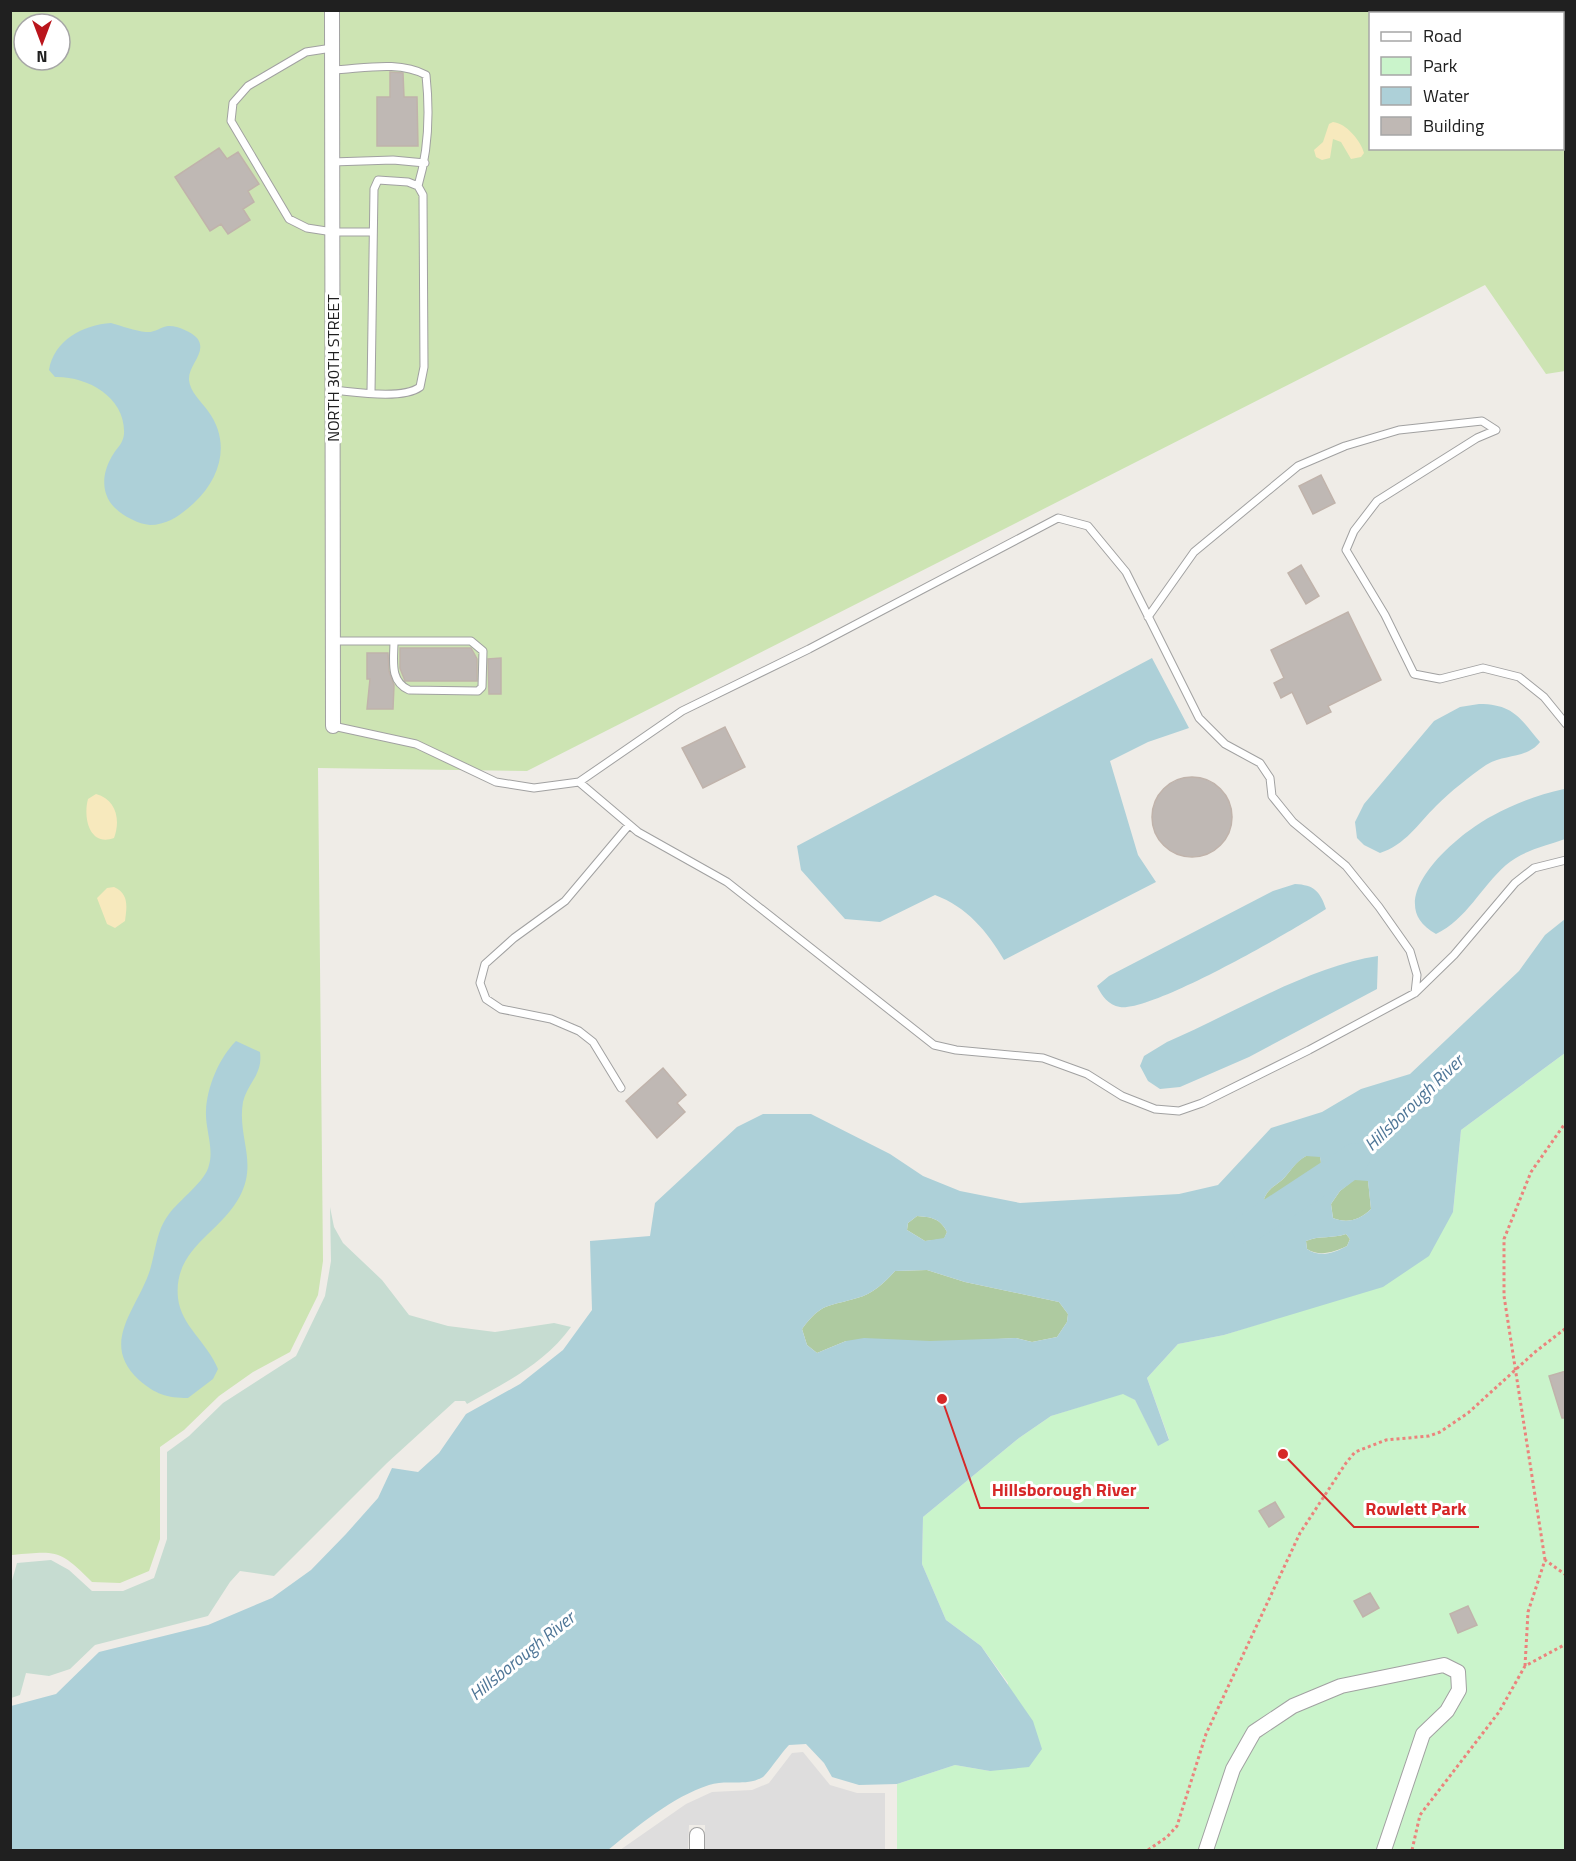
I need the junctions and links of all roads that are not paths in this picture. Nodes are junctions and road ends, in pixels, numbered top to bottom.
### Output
1 (332, 10) edge
2 (332, 48) junction
3 (332, 70) junction
4 (332, 162) junction
5 (425, 163) junction
6 (418, 186) junction
7 (333, 232) junction
8 (373, 232) junction
9 (333, 390) junction
10 (371, 392) junction
11 (1148, 617) junction
12 (333, 641) junction
13 (394, 641) junction
14 (1566, 724) edge
15 (333, 726) joint
16 (579, 782) junction
17 (629, 825) junction
18 (1566, 860) edge
19 (1415, 993) junction
20 (621, 1088) dead end
21 (697, 1835) dead end
22 (697, 1851) edge
23 (1206, 1851) edge
24 (1384, 1851) edge

1 - 2 street, NORTH 30TH STREET
2 - 3 street, NORTH 30TH STREET
2 - 7 lane
3 - 4 street, NORTH 30TH STREET
3 - 5 lane
4 - 5 lane
4 - 7 street, NORTH 30TH STREET
5 - 6 lane
6 - 8 lane
6 - 10 lane
7 - 8 lane
7 - 9 street, NORTH 30TH STREET
8 - 10 lane
9 - 10 lane
9 - 12 street, NORTH 30TH STREET
11 - 14 lane
11 - 16 lane
11 - 19 lane
12 - 13 lane
12 - 15 street, NORTH 30TH STREET
13 - 13 lane
15 - 16 lane
16 - 17 lane
17 - 19 lane
17 - 20 lane
18 - 19 lane
21 - 22 street
23 - 24 street

